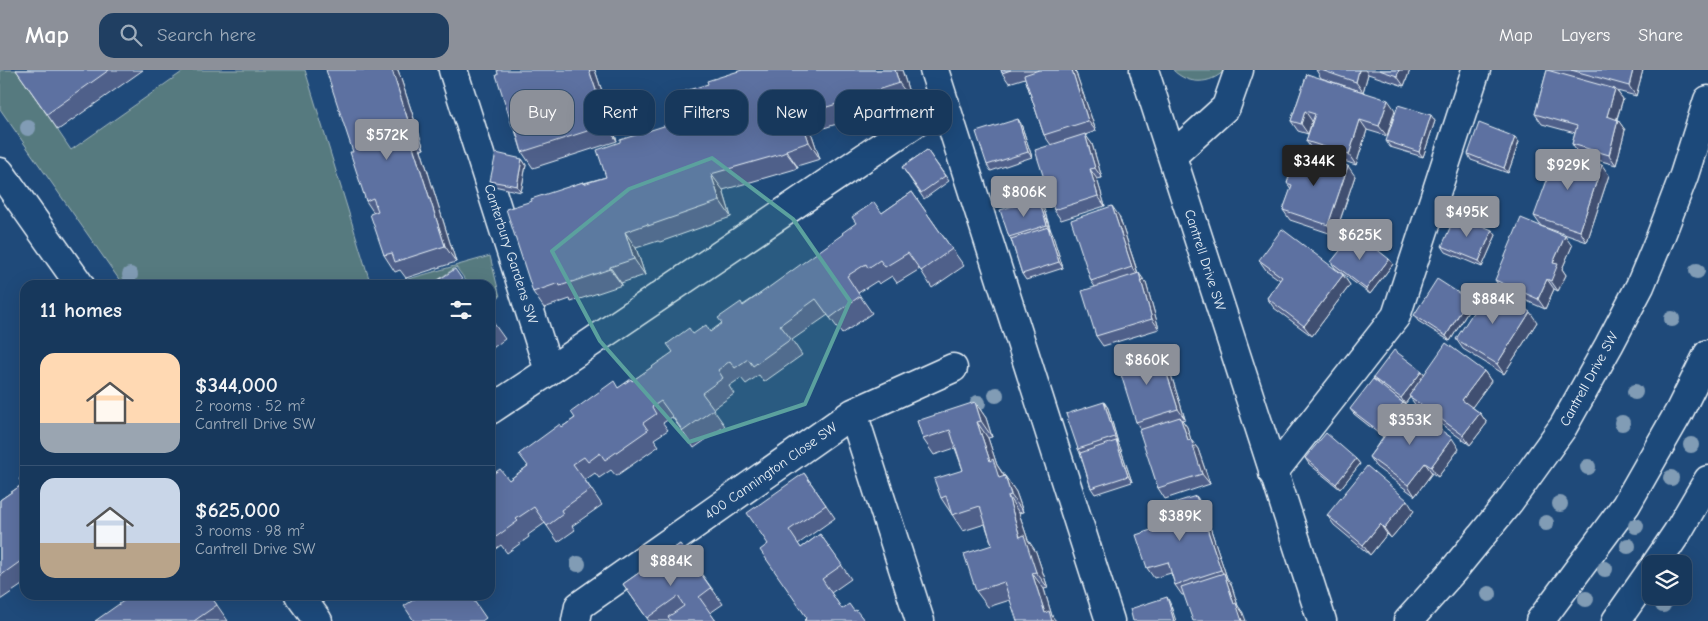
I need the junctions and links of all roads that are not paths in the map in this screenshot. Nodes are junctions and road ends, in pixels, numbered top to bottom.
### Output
1 (452, 70) edge
2 (934, 70) edge
3 (1144, 70) edge
4 (1239, 70) edge
5 (1476, 70) edge
6 (941, 90) edge
7 (1708, 100) edge
8 (952, 125) edge
9 (898, 135) edge
10 (1172, 156) junction
11 (0, 172) edge
12 (76, 280) edge
13 (1708, 354) edge
14 (953, 368) dead end
15 (549, 371) junction
16 (495, 407) edge
17 (853, 413) junction
18 (1273, 473) junction
19 (1708, 480) edge
20 (1662, 555) edge
21 (1642, 584) edge
22 (303, 600) edge
23 (318, 621) edge
24 (576, 621) edge
25 (920, 621) edge
26 (1110, 621) edge
27 (1322, 621) edge
28 (1408, 621) edge
29 (1540, 621) edge
30 (1616, 621) edge

1 - 15 street, Canterbury Gardens SW
2 - 6 street
3 - 10 street, Cantrell Drive SW
4 - 10 street
5 - 18 street
7 - 28 street, Cantrell Drive SW
8 - 26 street
9 - 15 street
10 - 18 street, Cantrell Drive SW
11 - 12 street
13 - 29 street
14 - 17 street, 400 Cannington Close SW
15 - 16 street
17 - 24 street, 400 Cannington Close SW
17 - 25 street, 400 Cannington Close SW
18 - 27 street, Cantrell Drive SW
19 - 20 street
21 - 30 street
22 - 23 street

